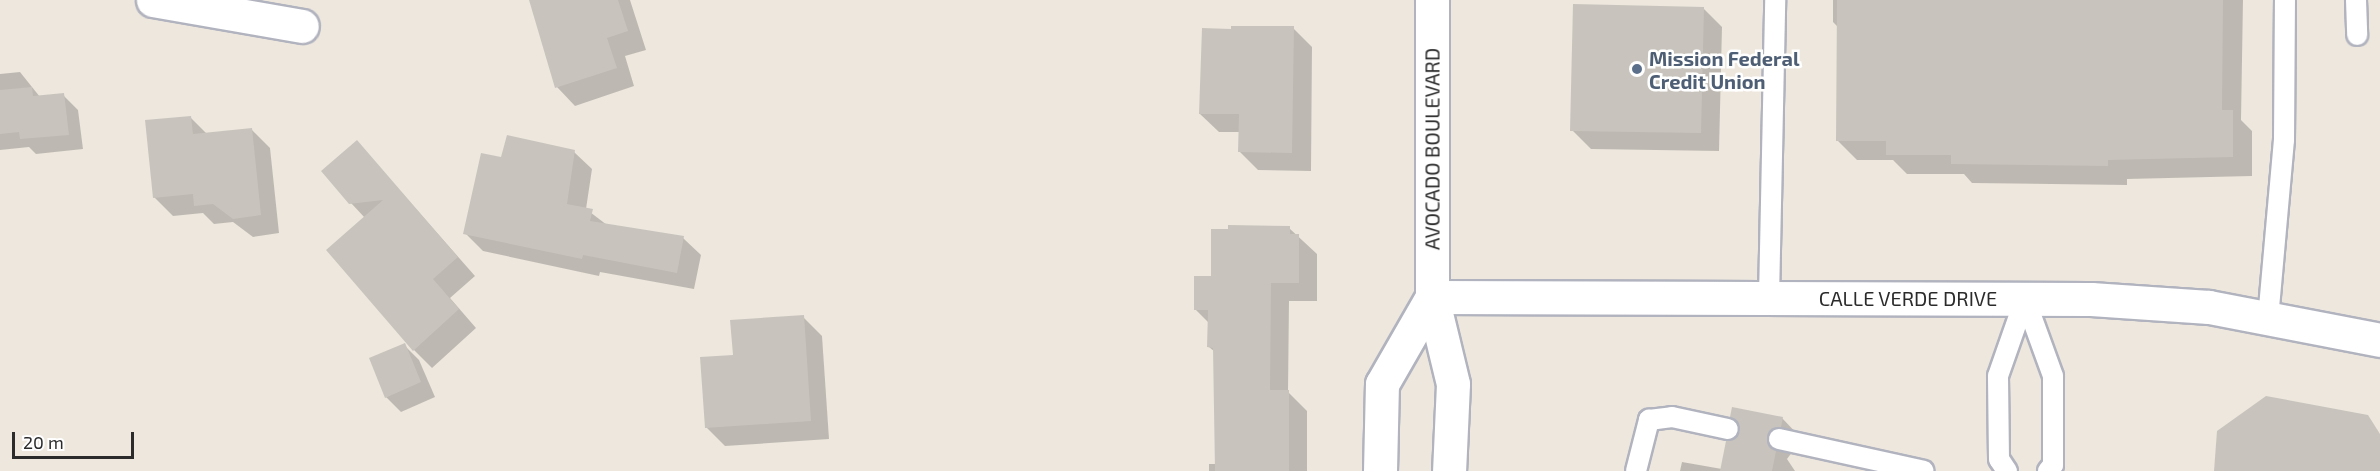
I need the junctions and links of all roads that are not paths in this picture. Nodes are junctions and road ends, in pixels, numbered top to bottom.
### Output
1 (153, 0) edge
2 (1432, 0) edge
3 (1775, 0) edge
4 (2286, 0) edge
5 (2356, 0) edge
6 (302, 26) dead end
7 (2357, 35) dead end
8 (1432, 297) junction
9 (1769, 298) junction
10 (2025, 299) junction
11 (2268, 319) junction
12 (2380, 340) edge
13 (1728, 429) dead end
14 (1779, 439) dead end
15 (1380, 471) edge
16 (1449, 471) edge
17 (1636, 471) edge
18 (1924, 471) edge
19 (2007, 471) edge
20 (2048, 471) edge

1 - 6 main road
2 - 8 main road, AVOCADO BOULEVARD
3 - 9 lane
4 - 11 lane
5 - 7 lane
8 - 9 main road, CALLE VERDE DRIVE
8 - 15 main road, AVOCADO BOULEVARD
8 - 16 main road, AVOCADO BOULEVARD
9 - 10 main road, CALLE VERDE DRIVE
10 - 11 main road, CALLE VERDE DRIVE
10 - 19 lane
10 - 20 lane
11 - 12 main road, CALLE VERDE DRIVE
13 - 17 lane
14 - 18 lane

